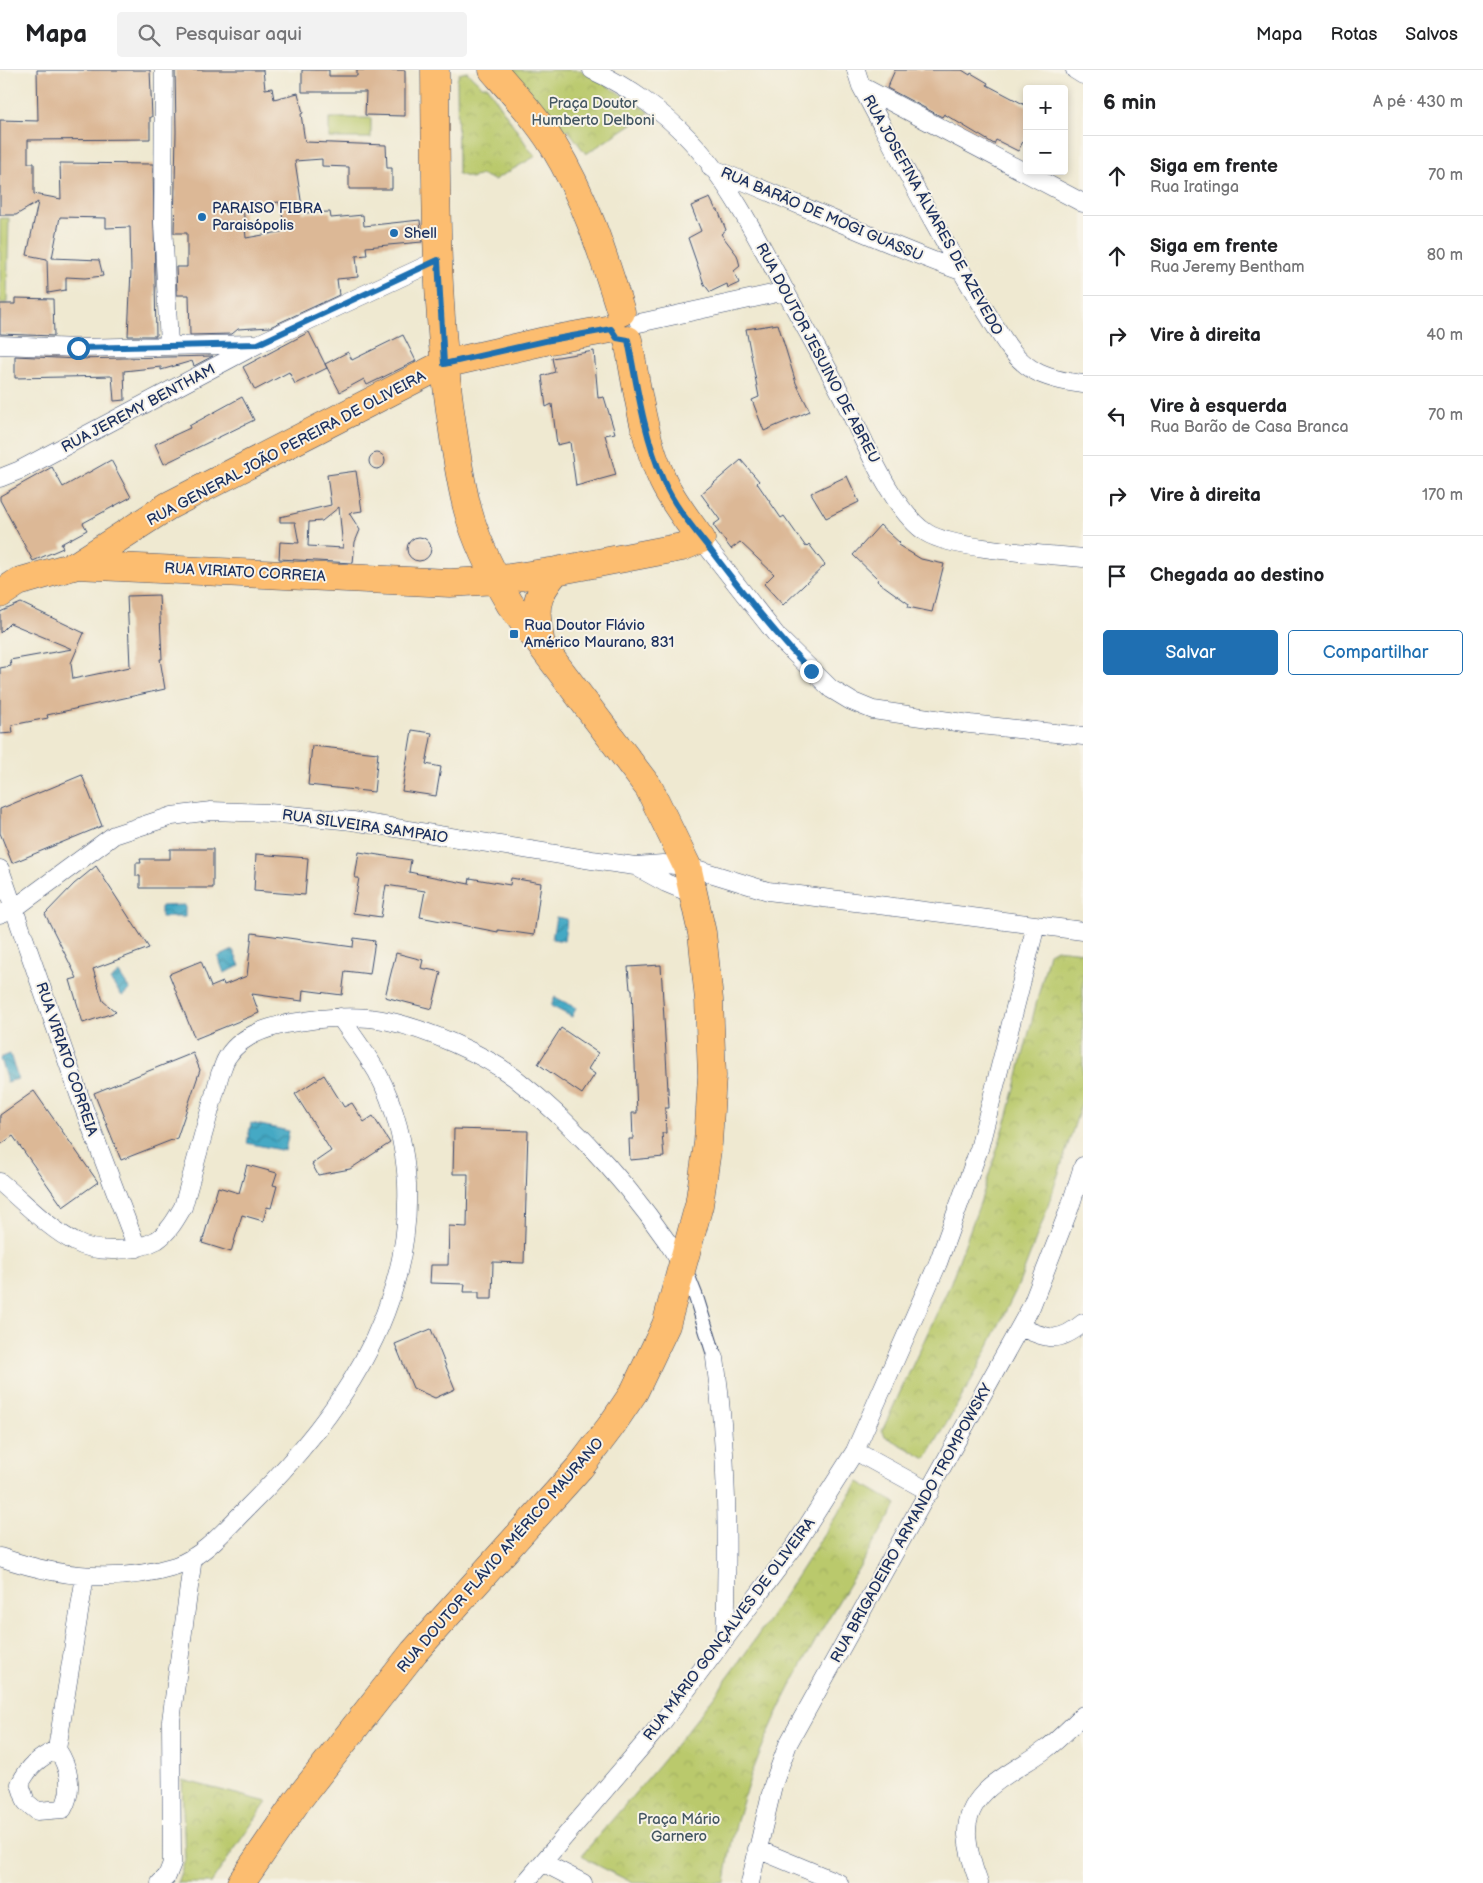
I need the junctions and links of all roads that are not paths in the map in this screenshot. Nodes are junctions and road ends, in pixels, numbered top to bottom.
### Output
1 (164, 70) edge
2 (493, 70) edge
3 (592, 70) edge
4 (1075, 70) edge
5 (436, 71) edge
6 (1083, 75) edge
7 (859, 78) edge
8 (711, 168) junction
9 (1083, 203) edge
10 (438, 260) junction
11 (961, 271) junction
12 (786, 291) junction
13 (625, 326) junction
14 (258, 344) junction
15 (0, 345) edge
16 (169, 345) junction
17 (444, 364) junction
18 (1083, 384) edge
19 (0, 478) edge
20 (692, 543) junction
21 (1083, 558) edge
22 (77, 565) junction
23 (556, 571) junction
24 (496, 580) junction
25 (6, 584) edge
26 (541, 644) junction
27 (1083, 736) edge
28 (636, 866) junction
29 (687, 866) junction
30 (0, 869) edge
31 (695, 895) junction
32 (8, 911) edge
33 (1036, 925) junction
34 (1083, 931) edge
35 (340, 1016) junction
36 (1083, 1166) edge
37 (0, 1182) edge
38 (137, 1248) junction
39 (683, 1266) junction
40 (1083, 1323) edge
41 (1020, 1327) junction
42 (715, 1358) joint
43 (855, 1451) junction
44 (930, 1492) junction
45 (0, 1557) edge
46 (193, 1557) junction
47 (85, 1576) junction
48 (725, 1640) junction
49 (1083, 1716) edge
50 (57, 1749) dead end
51 (757, 1849) junction
52 (544, 1863) junction
53 (160, 1883) edge
54 (241, 1883) edge
55 (525, 1883) edge
56 (583, 1883) edge
57 (750, 1883) edge
58 (839, 1883) edge
59 (979, 1883) edge

1 - 16 street
2 - 13 main road
3 - 8 street, RUA DOUTOR JESUINO DE ABREU
4 - 6 street
5 - 10 main road, RUA DOUTOR FLÁVIO AMÉRICO MAURANO
7 - 9 street
7 - 11 street, RUA JOSEFINA ÁLVARES DE AZEVEDO
8 - 11 street, RUA BARÃO DE MOGI GUASSU
8 - 12 street, RUA DOUTOR JESUINO DE ABREU
10 - 14 street, RUA JEREMY BENTHAM
10 - 17 main road, RUA DOUTOR FLÁVIO AMÉRICO MAURANO
11 - 18 street, RUA JOSEFINA ÁLVARES DE AZEVEDO
12 - 13 street
12 - 21 street, RUA DOUTOR JESUINO DE ABREU
13 - 17 main road, RUA GENERAL JOÃO PEREIRA DE OLIVEIRA
13 - 20 main road
14 - 16 street
14 - 19 street, RUA JEREMY BENTHAM
15 - 16 street
17 - 22 main road, RUA GENERAL JOÃO PEREIRA DE OLIVEIRA
17 - 24 main road, RUA DOUTOR FLÁVIO AMÉRICO MAURANO
20 - 23 main road, RUA VIRIATO CORREIA
20 - 27 street
22 - 24 main road, RUA VIRIATO CORREIA
22 - 25 main road, RUA VIRIATO CORREIA
23 - 24 main road, RUA VIRIATO CORREIA
23 - 26 main road, RUA DOUTOR FLÁVIO AMÉRICO MAURANO
24 - 26 main road, RUA DOUTOR FLÁVIO AMÉRICO MAURANO
26 - 29 main road, RUA DOUTOR FLÁVIO AMÉRICO MAURANO
28 - 29 street, RUA SILVEIRA SAMPAIO
28 - 31 street, RUA SILVEIRA SAMPAIO
28 - 32 street, RUA SILVEIRA SAMPAIO
29 - 31 main road, RUA DOUTOR FLÁVIO AMÉRICO MAURANO
29 - 33 street, RUA SILVEIRA SAMPAIO
30 - 32 street, RUA VIRIATO CORREIA
31 - 39 main road, RUA DOUTOR FLÁVIO AMÉRICO MAURANO
32 - 38 street, RUA VIRIATO CORREIA
33 - 34 street, RUA SILVEIRA SAMPAIO
33 - 43 street, RUA MÁRIO GONÇALVES DE OLIVEIRA
35 - 38 street
35 - 39 street
35 - 46 street
36 - 41 street, RUA BRIGADEIRO ARMANDO TROMPOWSKY
37 - 38 street
39 - 42 street
39 - 54 main road, RUA DOUTOR FLÁVIO AMÉRICO MAURANO
40 - 41 street
41 - 44 street, RUA BRIGADEIRO ARMANDO TROMPOWSKY
42 - 48 street
43 - 44 street
43 - 48 street, RUA MÁRIO GONÇALVES DE OLIVEIRA
44 - 51 street, RUA BRIGADEIRO ARMANDO TROMPOWSKY
45 - 47 street
46 - 47 street
46 - 53 street
47 - 50 street
48 - 52 street, RUA MÁRIO GONÇALVES DE OLIVEIRA
49 - 59 street
51 - 57 street, RUA BRIGADEIRO ARMANDO TROMPOWSKY
51 - 58 street
52 - 55 street, RUA MÁRIO GONÇALVES DE OLIVEIRA
52 - 56 street

